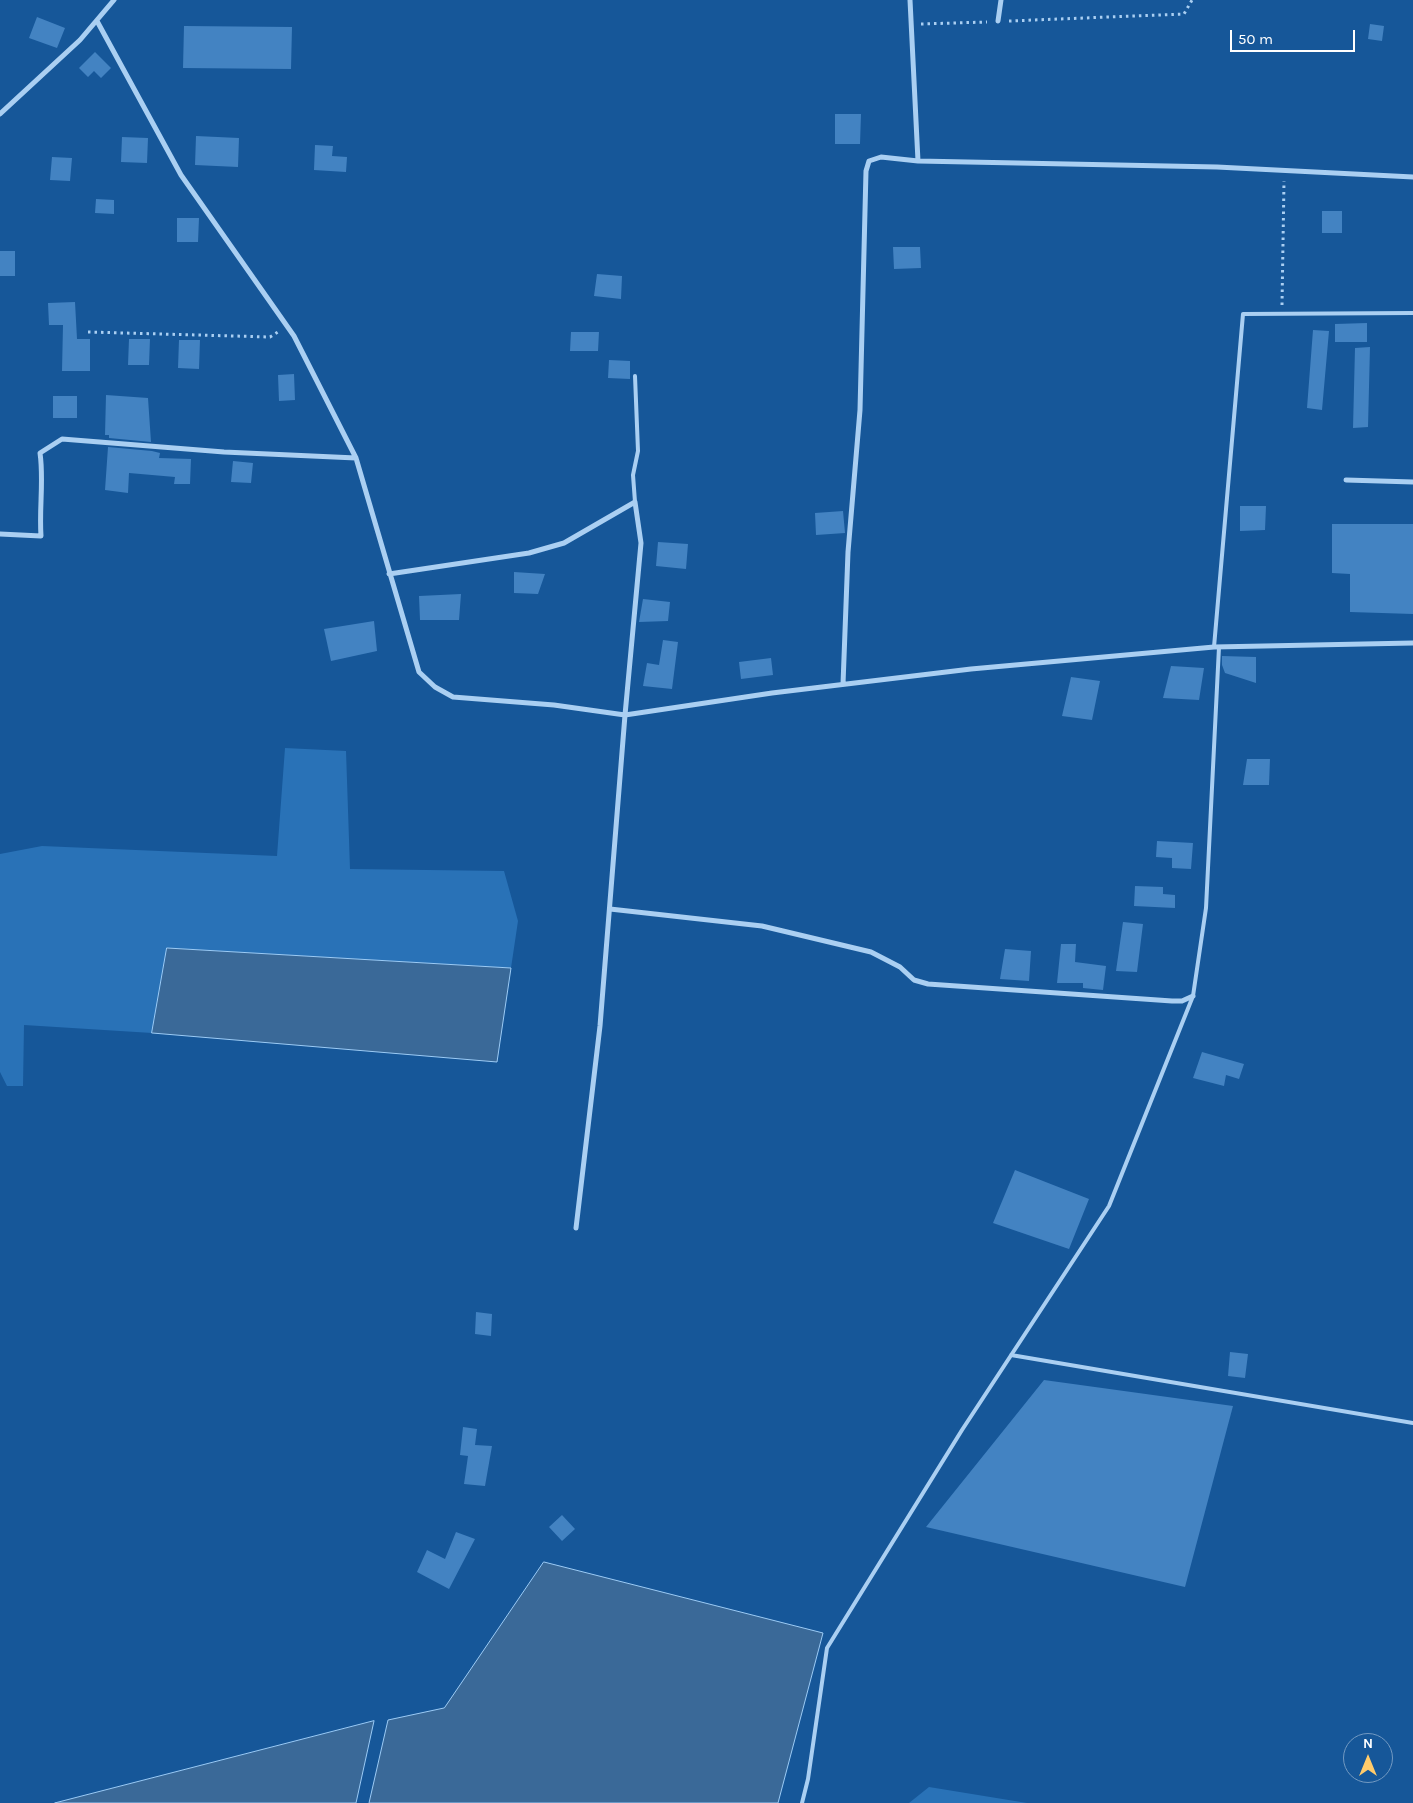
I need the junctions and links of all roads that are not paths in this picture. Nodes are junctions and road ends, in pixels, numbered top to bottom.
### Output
1 (114, 0) edge
2 (910, 0) edge
3 (1001, 0) edge
4 (97, 21) junction
5 (998, 21) road end
6 (0, 114) edge
7 (918, 161) junction
8 (1413, 177) edge
9 (1413, 313) edge
10 (635, 376) dead end
11 (356, 458) junction
12 (1346, 480) dead end
13 (1413, 482) edge
14 (635, 502) junction
15 (0, 534) edge
16 (389, 574) junction
17 (1413, 643) edge
18 (1216, 647) junction
19 (843, 684) junction
20 (625, 715) junction
21 (610, 909) junction
22 (1193, 996) junction
23 (576, 1228) dead end
24 (1011, 1355) junction
25 (1413, 1423) edge
26 (802, 1803) edge

1 - 4 street
2 - 7 street
3 - 5 street
4 - 6 street
4 - 11 street
7 - 8 street
7 - 19 street
9 - 18 lane
10 - 14 lane
11 - 15 street
11 - 16 street
12 - 13 street
14 - 16 street
14 - 20 street
16 - 20 street
17 - 18 street
18 - 19 street
18 - 22 lane
19 - 20 street
20 - 21 street
21 - 22 street
21 - 23 street
22 - 24 lane
24 - 25 lane
24 - 26 lane

